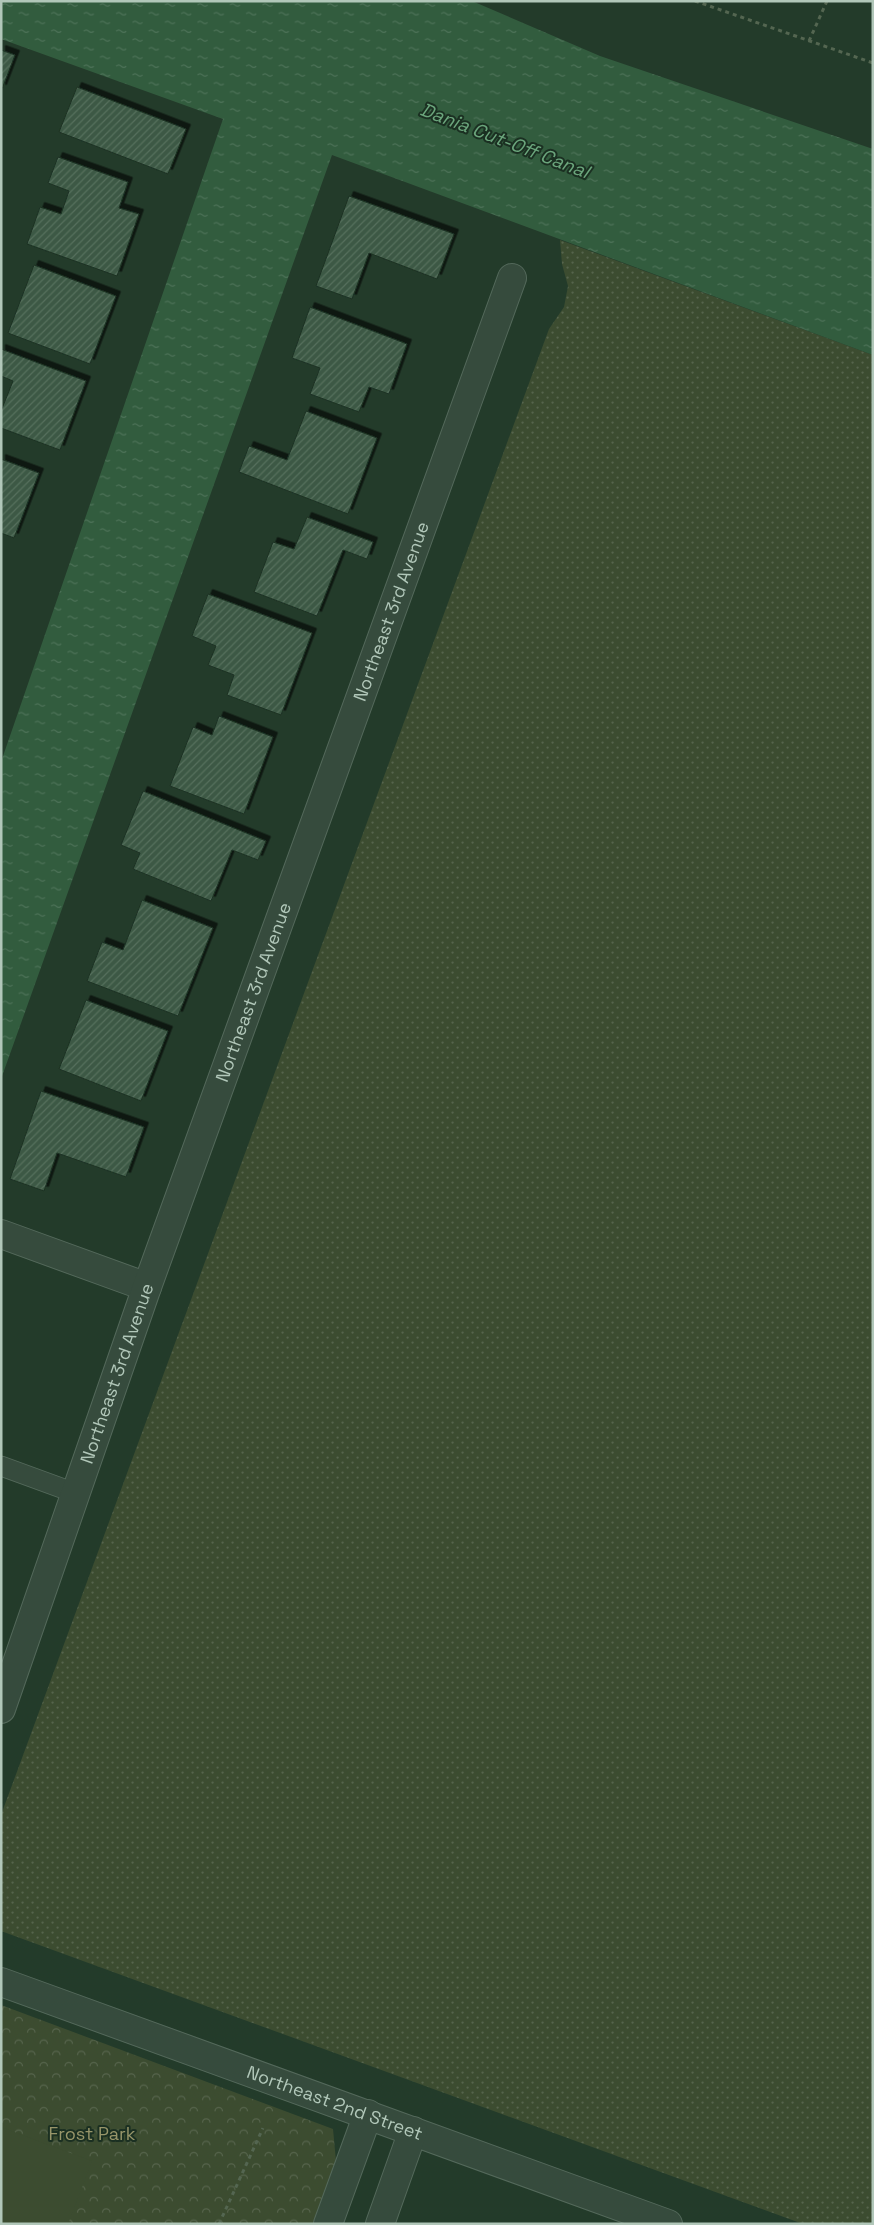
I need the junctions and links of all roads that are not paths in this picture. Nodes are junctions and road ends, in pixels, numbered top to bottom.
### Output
1 (512, 278) dead end
2 (1, 1234) edge
3 (147, 1287) junction
4 (1, 1466) edge
5 (76, 1493) junction
6 (1, 1709) edge
7 (1, 1982) edge
8 (368, 2114) junction
9 (413, 2131) junction
10 (328, 2224) edge
11 (380, 2224) edge
12 (668, 2224) edge

1 - 3 street, Northeast 3rd Avenue
2 - 3 street
3 - 5 street, Northeast 3rd Avenue
4 - 5 lane
5 - 6 street, Northeast 3rd Avenue
7 - 8 street, Northeast 2nd Street
8 - 9 street, Northeast 2nd Street
8 - 10 street
9 - 11 street
9 - 12 street, Northeast 2nd Street

